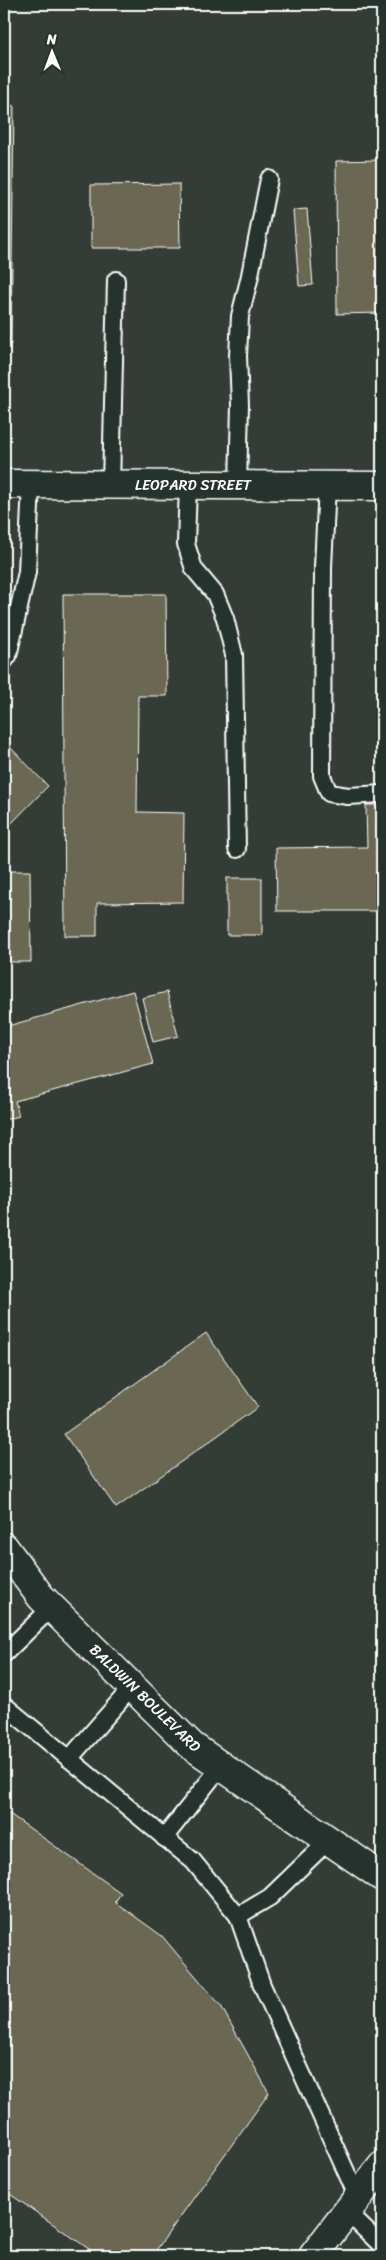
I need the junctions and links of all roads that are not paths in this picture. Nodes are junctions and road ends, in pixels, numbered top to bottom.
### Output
1 (269, 179) dead end
2 (116, 280) dead end
3 (4, 484) edge
4 (31, 484) junction
5 (111, 484) junction
6 (188, 485) junction
7 (238, 485) junction
8 (327, 485) junction
9 (382, 486) edge
10 (4, 661) edge
11 (382, 794) edge
12 (237, 850) dead end
13 (4, 1547) edge
14 (52, 1607) junction
15 (4, 1654) edge
16 (132, 1687) junction
17 (4, 1705) edge
18 (69, 1759) junction
19 (221, 1766) junction
20 (164, 1838) junction
21 (329, 1840) junction
22 (382, 1877) edge
23 (238, 1916) junction
24 (382, 2166) edge
25 (352, 2205) junction
26 (382, 2246) edge
27 (313, 2256) edge

1 - 7 lane
2 - 5 lane
3 - 4 main road, LEOPARD STREET
4 - 5 main road, LEOPARD STREET
4 - 10 lane
5 - 6 main road, LEOPARD STREET
6 - 7 main road, LEOPARD STREET
6 - 12 lane
7 - 8 main road, LEOPARD STREET
8 - 9 main road, LEOPARD STREET
8 - 11 lane
13 - 14 main road, BALDWIN BOULEVARD
14 - 15 lane
14 - 16 main road, BALDWIN BOULEVARD
16 - 18 lane
16 - 19 main road, BALDWIN BOULEVARD
17 - 18 lane
18 - 20 lane
19 - 20 lane
19 - 21 main road, BALDWIN BOULEVARD
20 - 23 lane
21 - 22 main road, BALDWIN BOULEVARD
21 - 23 lane
23 - 25 lane
24 - 25 main road
25 - 26 lane
25 - 27 main road

